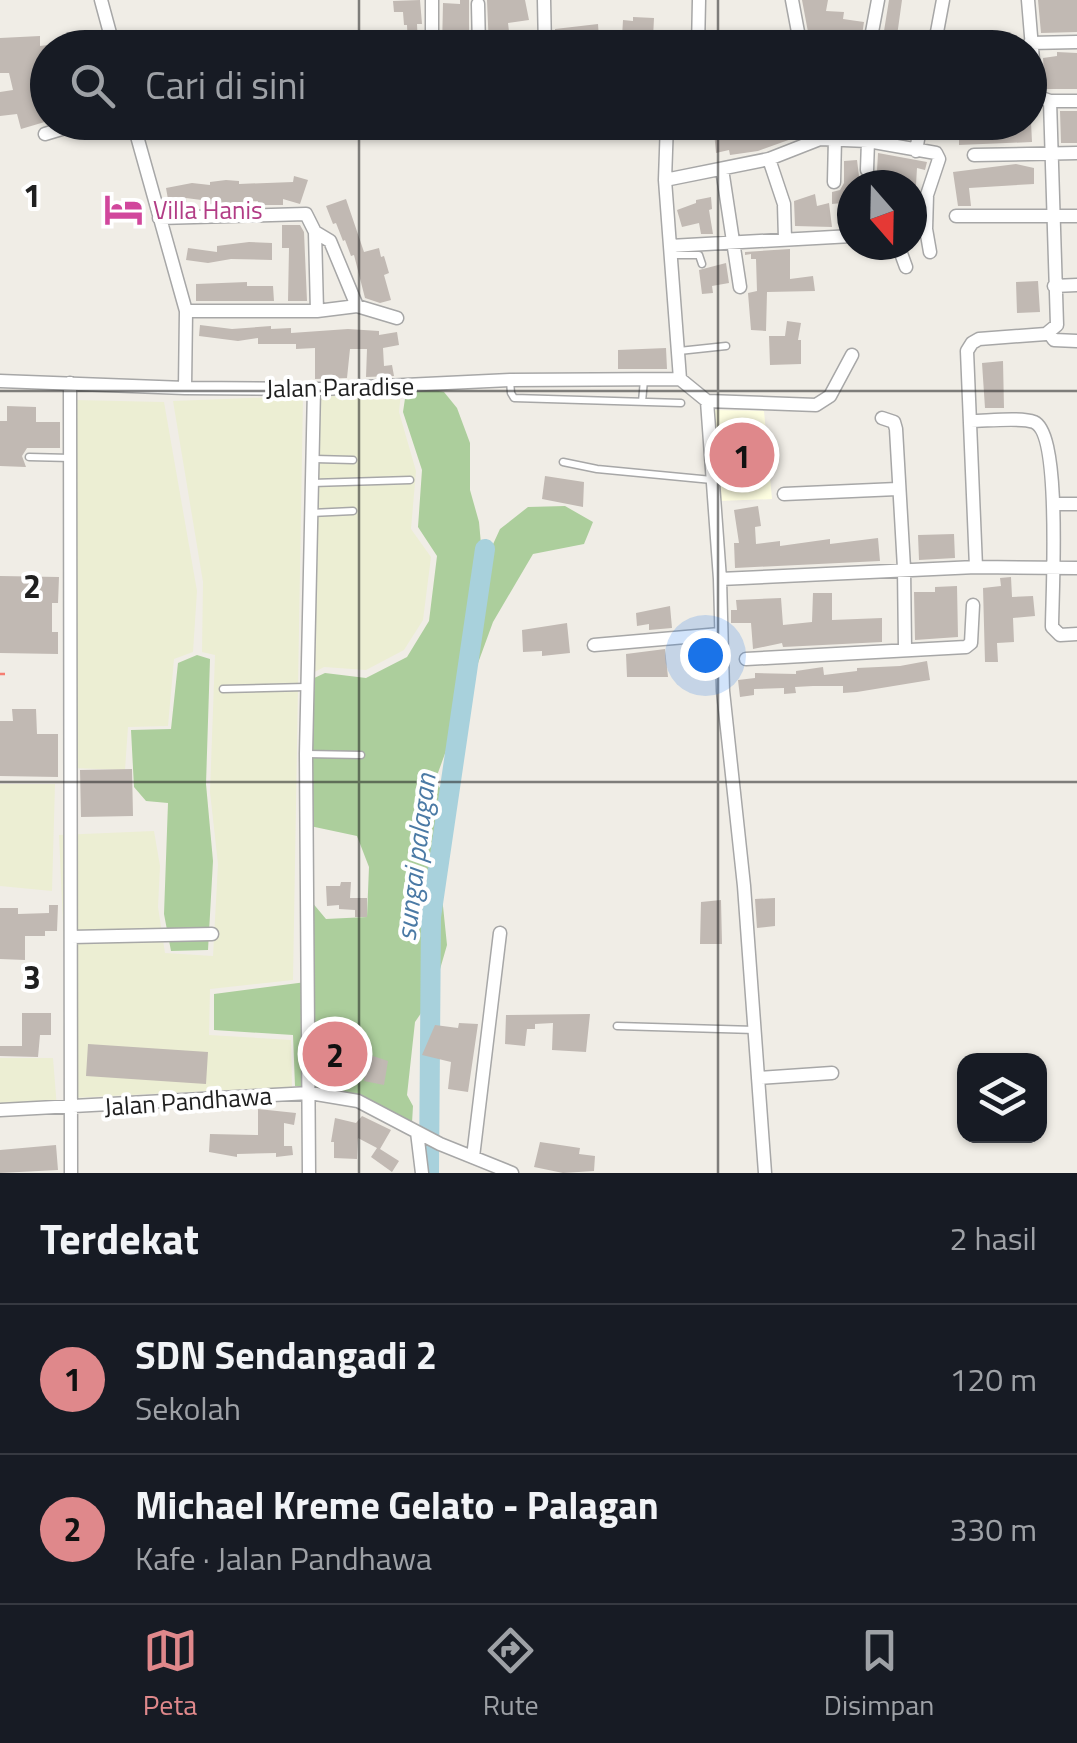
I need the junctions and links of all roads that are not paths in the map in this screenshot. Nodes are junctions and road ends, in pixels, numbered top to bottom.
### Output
1 (101, 0) edge
2 (432, 0) edge
3 (544, 0) edge
4 (699, 0) edge
5 (878, 0) edge
6 (943, 0) edge
7 (1028, 0) edge
8 (478, 4) dead end
9 (109, 30) edge
10 (432, 30) edge
11 (479, 30) edge
12 (545, 30) edge
13 (698, 30) edge
14 (872, 30) edge
15 (937, 30) edge
16 (1029, 30) edge
17 (1077, 42) edge
18 (1047, 44) edge
19 (1047, 99) edge
20 (1077, 102) edge
21 (1047, 132) edge
22 (138, 140) edge
23 (666, 140) edge
24 (822, 140) edge
25 (828, 140) edge
26 (855, 140) edge
27 (918, 140) edge
28 (868, 141) junction
29 (916, 151) junction
30 (1052, 153) junction
31 (1077, 153) edge
32 (974, 155) dead end
33 (769, 159) junction
34 (722, 170) junction
35 (867, 170) dead end
36 (665, 180) junction
37 (834, 182) dead end
38 (956, 216) dead end
39 (1053, 216) junction
40 (1077, 216) edge
41 (159, 218) junction
42 (315, 232) junction
43 (837, 237) edge
44 (785, 239) junction
45 (733, 244) junction
46 (670, 251) junction
47 (930, 252) dead end
48 (904, 260) edge
49 (702, 264) dead end
50 (906, 266) dead end
51 (1077, 285) edge
52 (740, 286) dead end
53 (1054, 286) junction
54 (356, 306) junction
55 (317, 311) junction
56 (186, 312) junction
57 (397, 318) dead end
58 (1049, 334) junction
59 (1077, 341) edge
60 (726, 346) dead end
61 (678, 351) junction
62 (852, 355) dead end
63 (680, 379) junction
64 (510, 380) junction
65 (644, 380) junction
66 (0, 381) edge
67 (70, 383) junction
68 (185, 388) junction
69 (314, 389) junction
70 (707, 401) junction
71 (642, 402) junction
72 (682, 404) dead end
73 (882, 418) dead end
74 (972, 422) junction
75 (29, 457) dead end
76 (71, 458) junction
77 (312, 459) junction
78 (354, 460) dead end
79 (562, 462) dead end
80 (410, 480) dead end
81 (714, 480) junction
82 (312, 483) junction
83 (897, 490) junction
84 (784, 494) dead end
85 (1053, 504) junction
86 (1077, 504) edge
87 (353, 512) dead end
88 (311, 513) junction
89 (976, 567) junction
90 (1052, 567) junction
91 (904, 568) junction
92 (1077, 568) edge
93 (720, 580) junction
94 (974, 605) dead end
95 (720, 634) junction
96 (1077, 634) edge
97 (594, 645) dead end
98 (905, 649) junction
99 (746, 659) dead end
100 (307, 687) junction
101 (222, 689) dead end
102 (306, 754) junction
103 (361, 754) dead end
104 (500, 933) dead end
105 (212, 934) dead end
106 (72, 938) junction
107 (617, 1026) dead end
108 (754, 1030) junction
109 (832, 1073) dead end
110 (758, 1078) junction
111 (310, 1093) junction
112 (73, 1108) junction
113 (0, 1110) edge
114 (422, 1134) junction
115 (480, 1164) edge
116 (506, 1172) edge
117 (71, 1173) edge
118 (309, 1173) edge
119 (422, 1173) edge
120 (765, 1173) edge

1 - 9 street
2 - 10 street
3 - 12 street
4 - 13 street
5 - 14 street
6 - 15 street
7 - 16 street
8 - 11 street
17 - 18 street
19 - 20 street
21 - 30 street
22 - 41 street
23 - 36 street
24 - 33 street
25 - 37 street
26 - 28 street
27 - 29 street
28 - 29 street
28 - 35 street
29 - 47 street
30 - 31 street
30 - 32 street
30 - 39 street
33 - 34 street
33 - 44 street
34 - 36 street
34 - 45 street
36 - 46 street
38 - 39 street
39 - 40 street
39 - 53 street
41 - 42 street
41 - 56 street
42 - 54 street
42 - 55 street
43 - 44 street
44 - 45 street
45 - 46 street
45 - 52 street
46 - 49 lane
46 - 61 street
48 - 50 street
51 - 53 street
53 - 58 street
54 - 55 street
54 - 57 street
55 - 56 street
56 - 68 street
58 - 59 street
58 - 74 street
60 - 61 lane
61 - 63 street
62 - 70 street
63 - 65 street, Jalan Paradise
63 - 70 street
64 - 65 street, Jalan Paradise
64 - 69 street, Jalan Paradise
64 - 71 lane
65 - 71 lane
66 - 67 street, Jalan Paradise
67 - 68 street, Jalan Paradise
67 - 76 street
68 - 69 street, Jalan Paradise
69 - 77 street
70 - 81 street
71 - 72 lane
73 - 83 street
74 - 85 street
74 - 89 street
75 - 76 lane
76 - 106 street
77 - 78 lane
77 - 82 street
79 - 81 lane
80 - 82 lane
81 - 93 street
82 - 88 street
83 - 84 street
83 - 91 street
85 - 86 street
85 - 90 street
87 - 88 lane
88 - 100 street
89 - 90 street
89 - 91 street
90 - 92 street
90 - 96 street
91 - 93 street
91 - 98 street
93 - 95 street
94 - 98 street
95 - 97 street
95 - 108 street
98 - 99 street
100 - 101 lane
100 - 102 street
102 - 103 lane
102 - 111 street
104 - 115 street
105 - 106 street
106 - 112 street
107 - 108 lane
108 - 110 street
109 - 110 street
110 - 120 street
111 - 112 street, Jalan Pandhawa
111 - 114 street, Jalan Pandhawa
111 - 118 street
112 - 113 street, Jalan Pandhawa
112 - 117 street
114 - 115 street, Jalan Pandhawa
114 - 119 street
115 - 116 street

